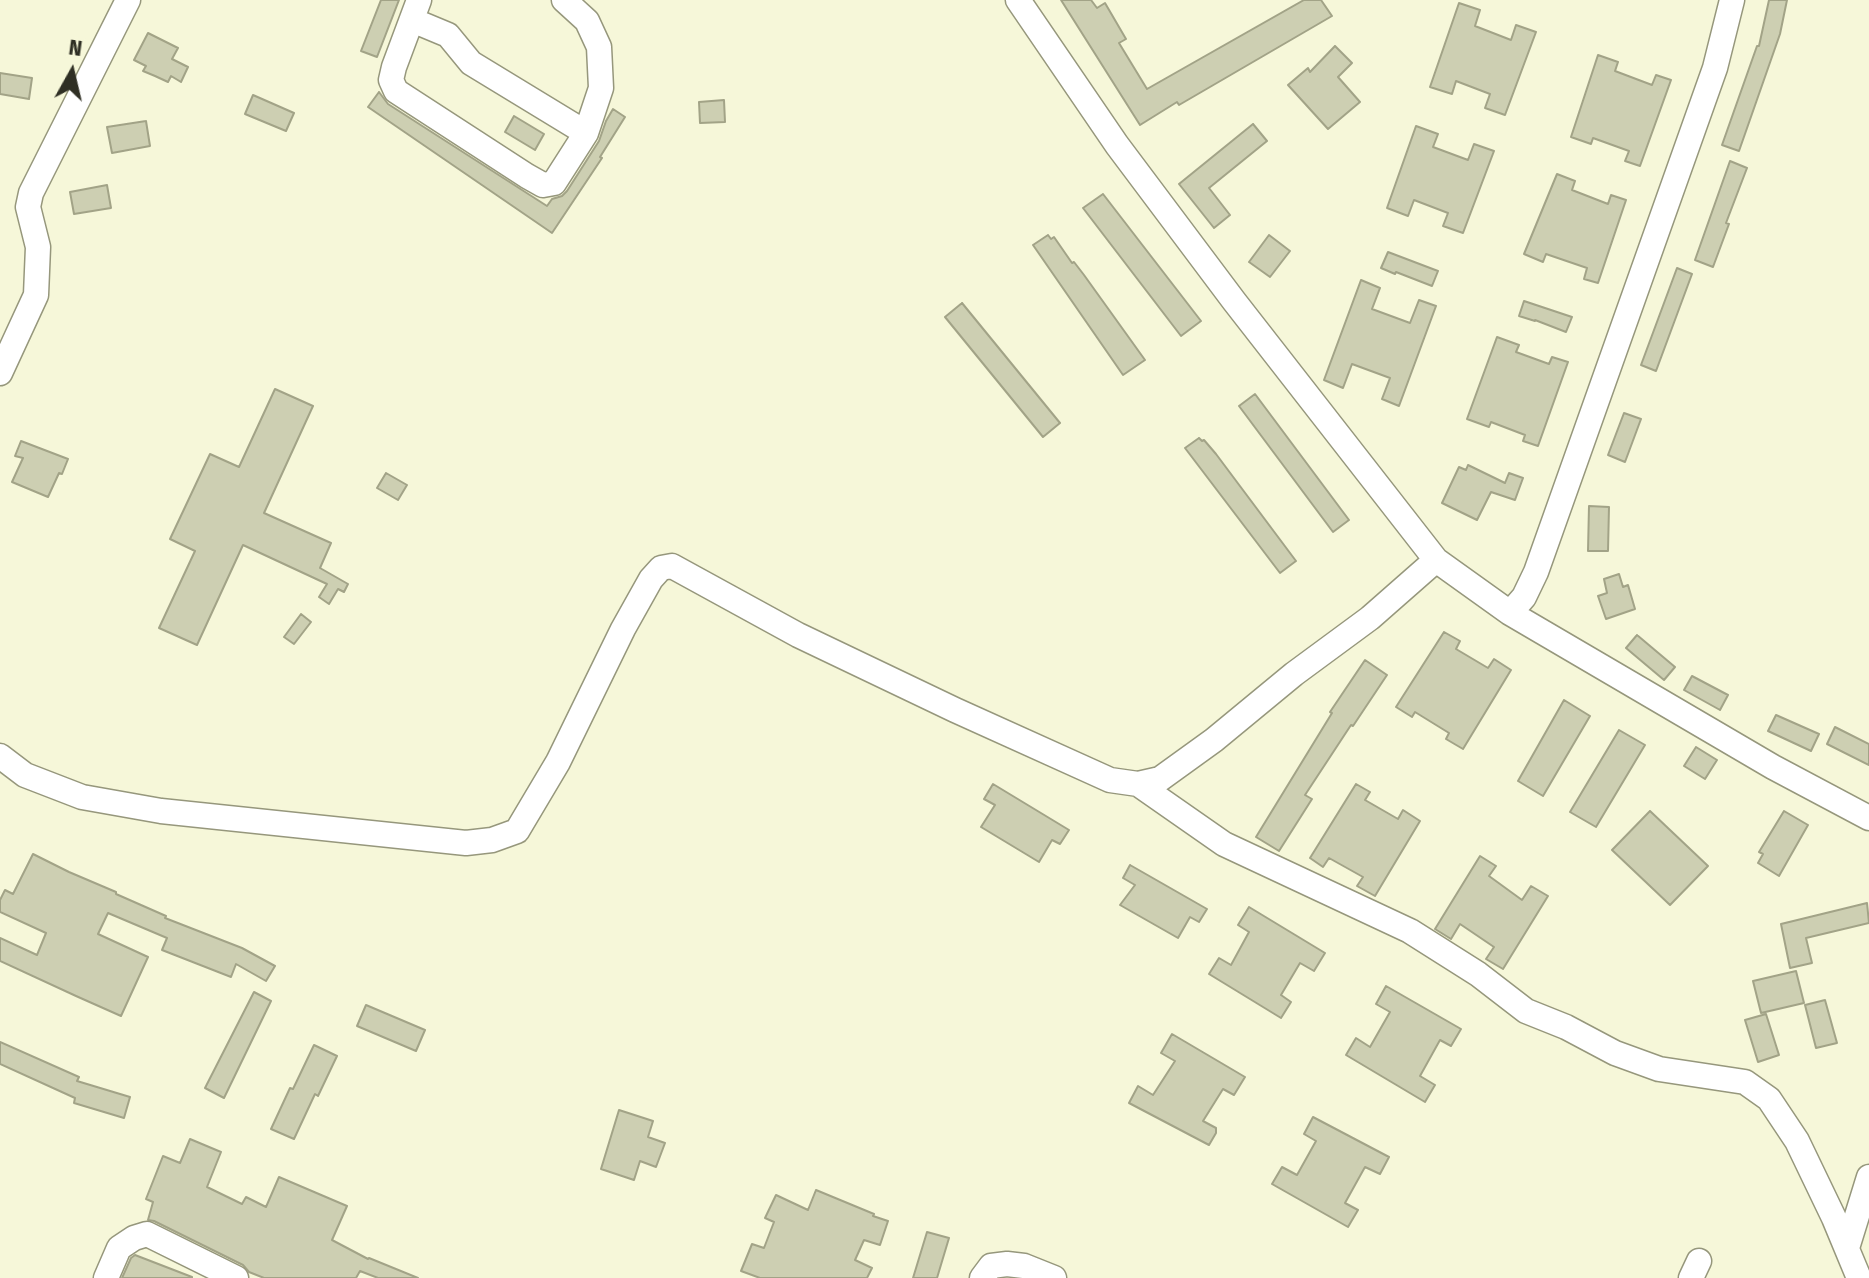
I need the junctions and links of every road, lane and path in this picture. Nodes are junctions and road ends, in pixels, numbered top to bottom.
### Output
1 (128, 0) edge
2 (564, 0) edge
3 (1018, 0) edge
4 (1732, 0) edge
5 (416, 10) edge
6 (586, 133) junction
7 (0, 373) edge
8 (1436, 560) junction
9 (1510, 613) junction
10 (0, 756) edge
11 (1138, 784) junction
12 (1869, 818) edge
13 (1869, 1177) edge
14 (1847, 1248) junction
15 (106, 1278) edge
16 (236, 1278) edge
17 (982, 1278) edge
18 (1054, 1278) edge
19 (1859, 1278) edge

1 - 7 street
2 - 6 street
3 - 8 street
4 - 9 street
5 - 6 street
5 - 6 street
8 - 9 street
8 - 11 street
9 - 12 street
10 - 11 street
11 - 14 street
13 - 14 street
14 - 19 street
15 - 16 street
17 - 18 street

